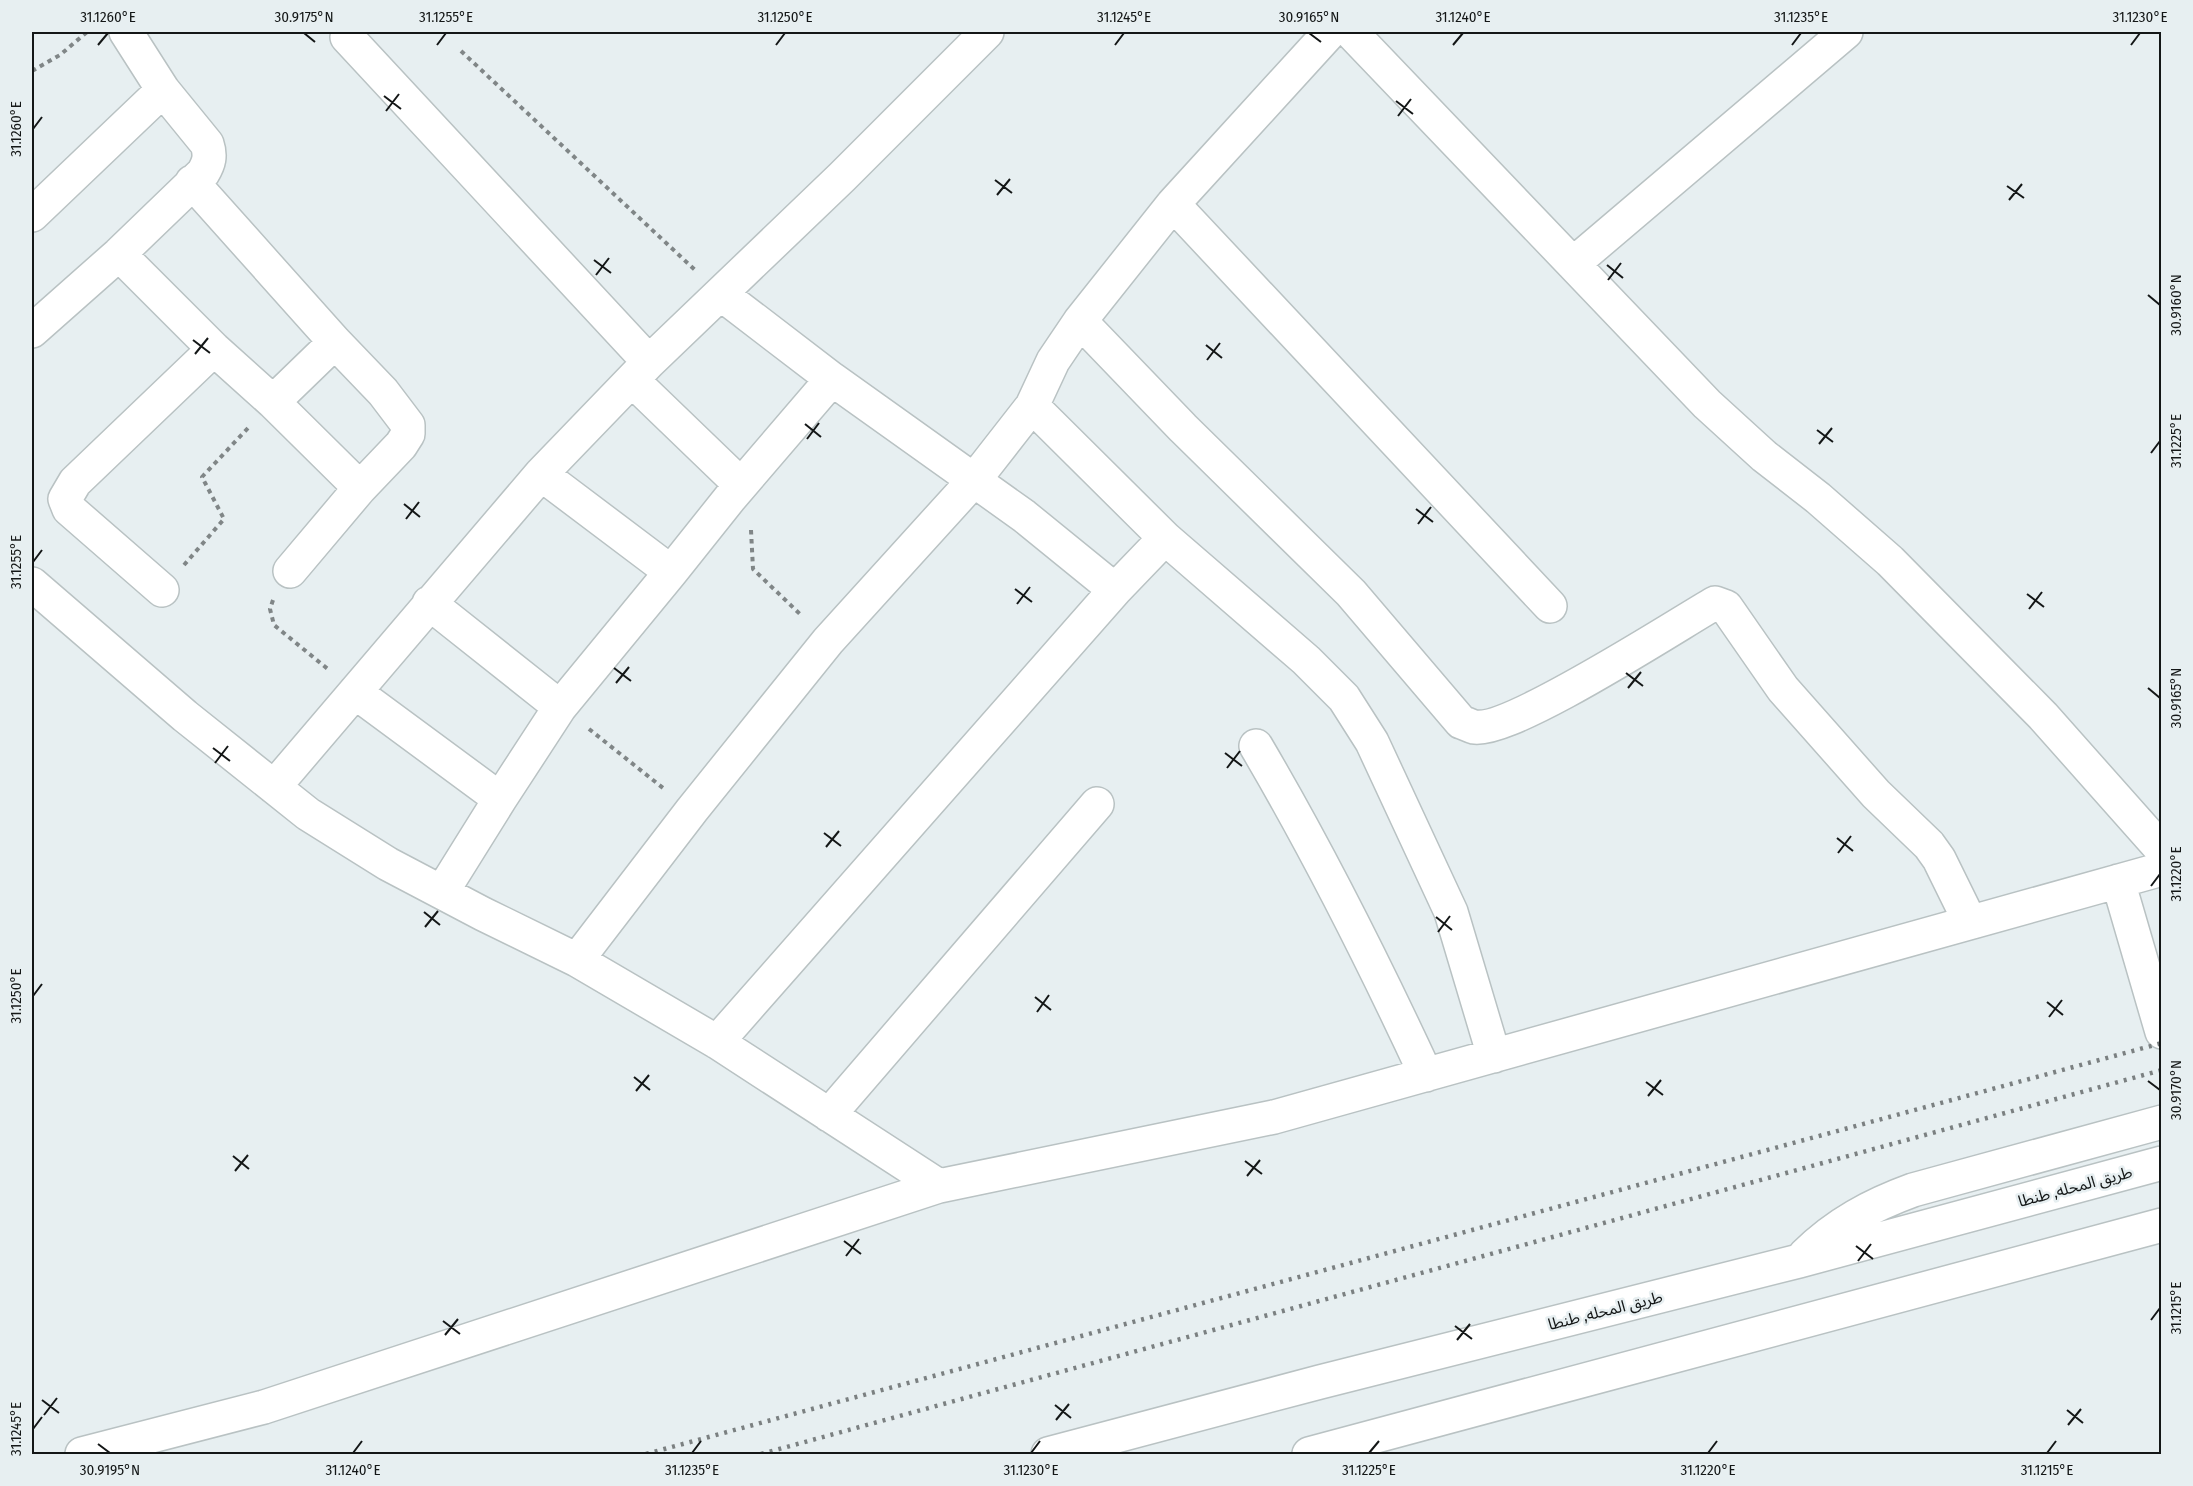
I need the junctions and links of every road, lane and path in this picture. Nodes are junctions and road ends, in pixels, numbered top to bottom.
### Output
1 (87, 32) edge
2 (126, 32) edge
3 (987, 32) edge
4 (1330, 32) edge
5 (1351, 32) edge
6 (1846, 32) edge
7 (347, 37) dead end
8 (461, 51) dead end
9 (32, 71) edge
10 (163, 90) junction
11 (192, 182) junction
12 (1173, 204) junction
13 (32, 215) edge
14 (119, 254) junction
15 (1573, 264) junction
16 (721, 294) junction
17 (1080, 321) junction
18 (32, 331) edge
19 (335, 342) junction
20 (214, 349) junction
21 (640, 371) junction
22 (832, 379) junction
23 (273, 402) junction
24 (1032, 406) junction
25 (542, 474) junction
26 (975, 479) junction
27 (360, 488) junction
28 (735, 491) junction
29 (1165, 538) junction
30 (290, 571) joint
31 (671, 572) junction
32 (32, 584) edge
33 (162, 590) joint
34 (1114, 590) junction
35 (429, 603) junction
36 (1550, 606) dead end
37 (828, 641) junction
38 (355, 692) junction
39 (560, 707) junction
40 (1256, 746) dead end
41 (274, 787) junction
42 (500, 799) junction
43 (1097, 804) dead end
44 (692, 810) junction
45 (2162, 850) edge
46 (2162, 869) edge
47 (2118, 881) junction
48 (442, 892) junction
49 (1970, 922) junction
50 (578, 960) junction
51 (2162, 1032) edge
52 (717, 1042) junction
53 (1494, 1056) junction
54 (1426, 1075) junction
55 (830, 1115) junction
56 (2162, 1122) edge
57 (2162, 1163) edge
58 (939, 1186) junction
59 (2162, 1225) edge
60 (1799, 1261) junction
61 (82, 1455) edge
62 (1048, 1455) edge
63 (1308, 1455) edge

1 - 9 path
2 - 10 main road
3 - 16 main road
4 - 12 main road
5 - 15 main road
6 - 15 main road
7 - 21 main road
8 - 16 path
10 - 11 main road
10 - 13 main road
11 - 14 main road
11 - 19 main road
12 - 17 main road
12 - 36 main road
14 - 18 main road
14 - 20 main road
15 - 45 main road
16 - 21 main road
16 - 22 main road
17 - 24 main road
17 - 49 main road
19 - 23 main road
19 - 27 main road
20 - 23 main road
20 - 33 main road
21 - 25 main road
21 - 28 main road
22 - 26 main road
22 - 28 main road
23 - 27 main road
23 - 33 path
24 - 26 main road
24 - 29 main road
25 - 31 main road
25 - 35 main road
26 - 34 main road
26 - 37 main road
27 - 30 main road
28 - 31 main road
28 - 37 path
29 - 34 main road
29 - 53 main road
30 - 38 path
31 - 39 main road
32 - 41 main road
34 - 52 main road
35 - 38 main road
35 - 39 main road
37 - 44 main road
38 - 41 main road
38 - 42 main road
39 - 42 main road
39 - 44 path
40 - 54 main road
41 - 48 main road
42 - 48 main road
43 - 55 main road
44 - 50 main road
46 - 47 main road
47 - 49 main road
47 - 51 main road
48 - 50 main road
49 - 53 main road
50 - 52 main road
52 - 55 main road
53 - 54 main road
54 - 58 main road
55 - 58 main road
56 - 60 main road
57 - 60 main road, طريق المحله, طنطا
58 - 61 main road
59 - 63 main road
60 - 62 main road, طريق المحله, طنطا

